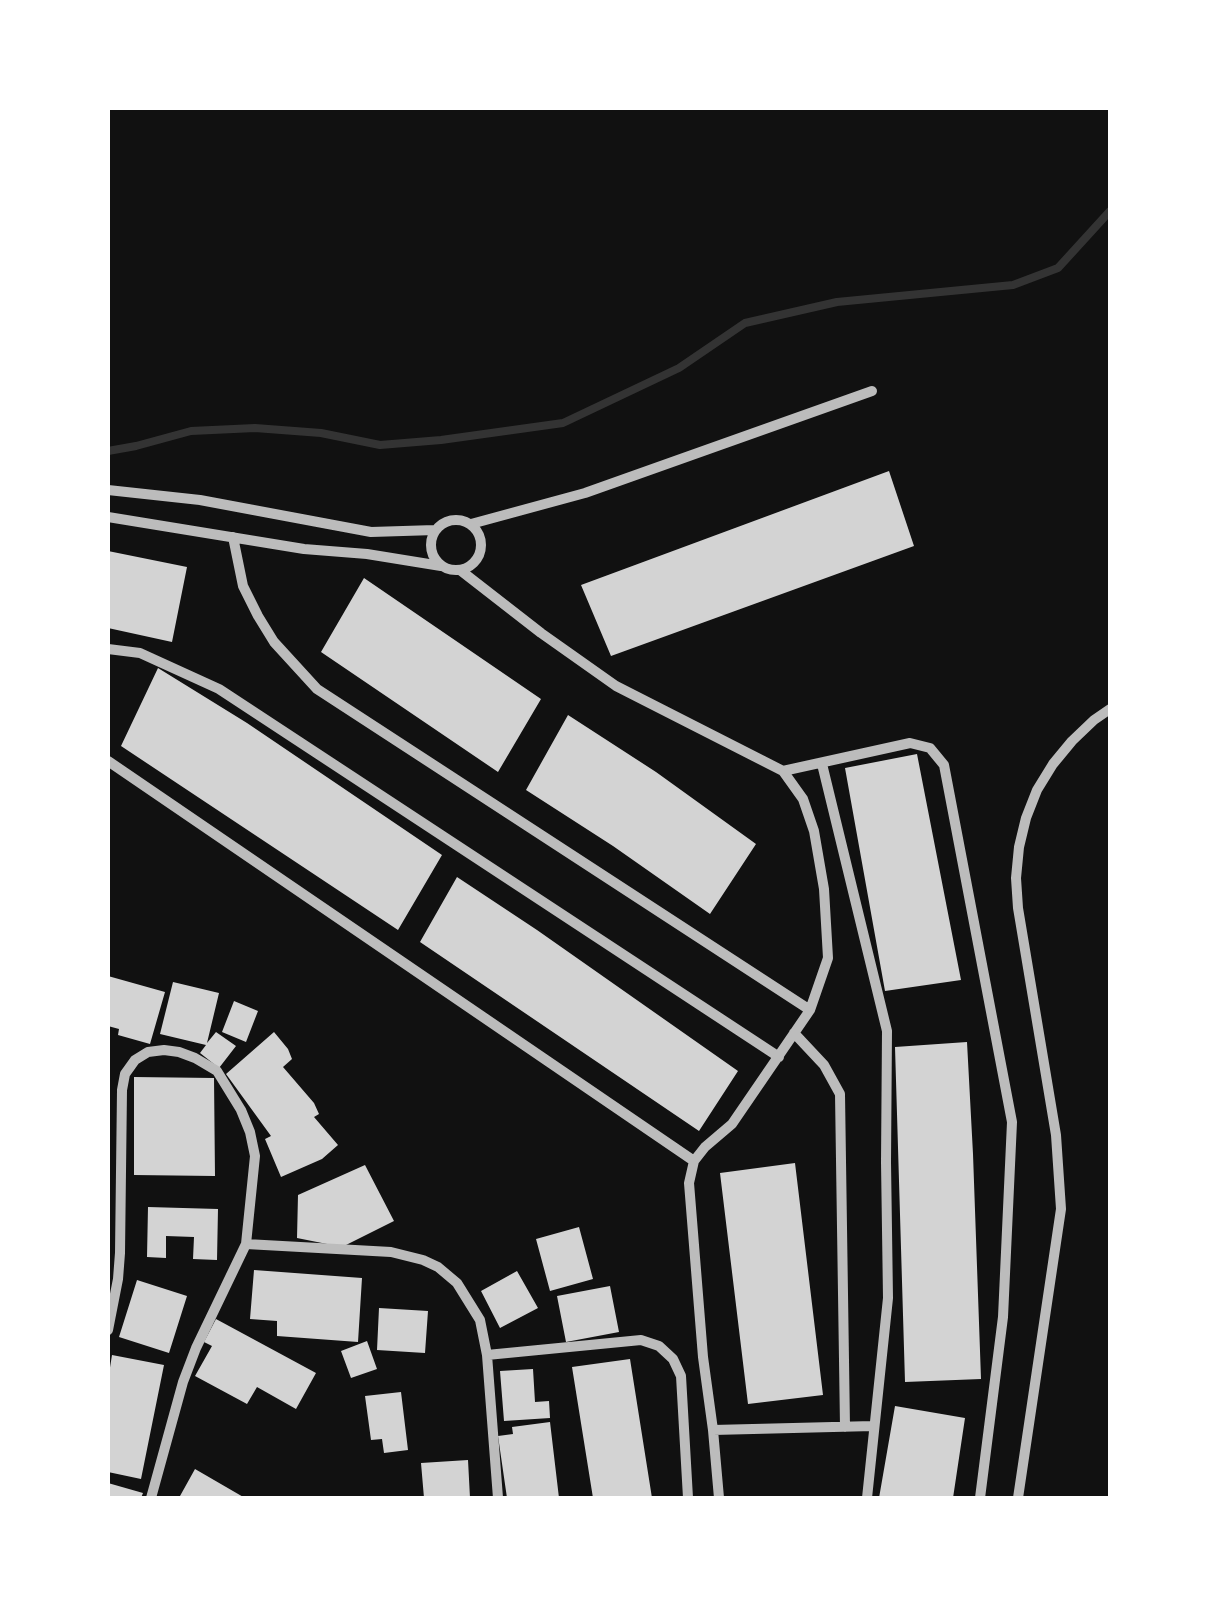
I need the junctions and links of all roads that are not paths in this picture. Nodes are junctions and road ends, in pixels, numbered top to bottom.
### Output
1 (872, 391) dead end
2 (108, 490) edge
3 (108, 516) edge
4 (471, 524) junction
5 (435, 530) junction
6 (233, 538) junction
7 (441, 566) junction
8 (460, 570) junction
9 (108, 649) edge
10 (1110, 709) edge
11 (108, 761) edge
12 (822, 764) junction
13 (783, 771) junction
14 (810, 1010) junction
15 (794, 1033) junction
16 (779, 1057) junction
17 (694, 1161) junction
18 (246, 1244) junction
19 (108, 1330) edge
20 (487, 1354) junction
21 (873, 1426) junction
22 (845, 1427) junction
23 (713, 1430) junction
24 (151, 1498) edge
25 (498, 1498) edge
26 (688, 1498) edge
27 (718, 1498) edge
28 (866, 1498) edge
29 (980, 1498) edge
30 (1018, 1498) edge

1 - 4 street
2 - 5 street
3 - 6 street
4 - 5 street
4 - 8 street
5 - 7 street
6 - 7 street
6 - 14 street
7 - 8 street
8 - 13 street
9 - 16 street
10 - 30 street
11 - 17 street
12 - 13 street
12 - 21 street
12 - 29 street
13 - 14 street
14 - 15 street
15 - 16 street
15 - 22 street
16 - 17 street
17 - 23 street
18 - 19 street
18 - 20 street
18 - 24 street
20 - 25 street
20 - 26 street
21 - 22 street
21 - 28 street
22 - 23 street
23 - 27 street

